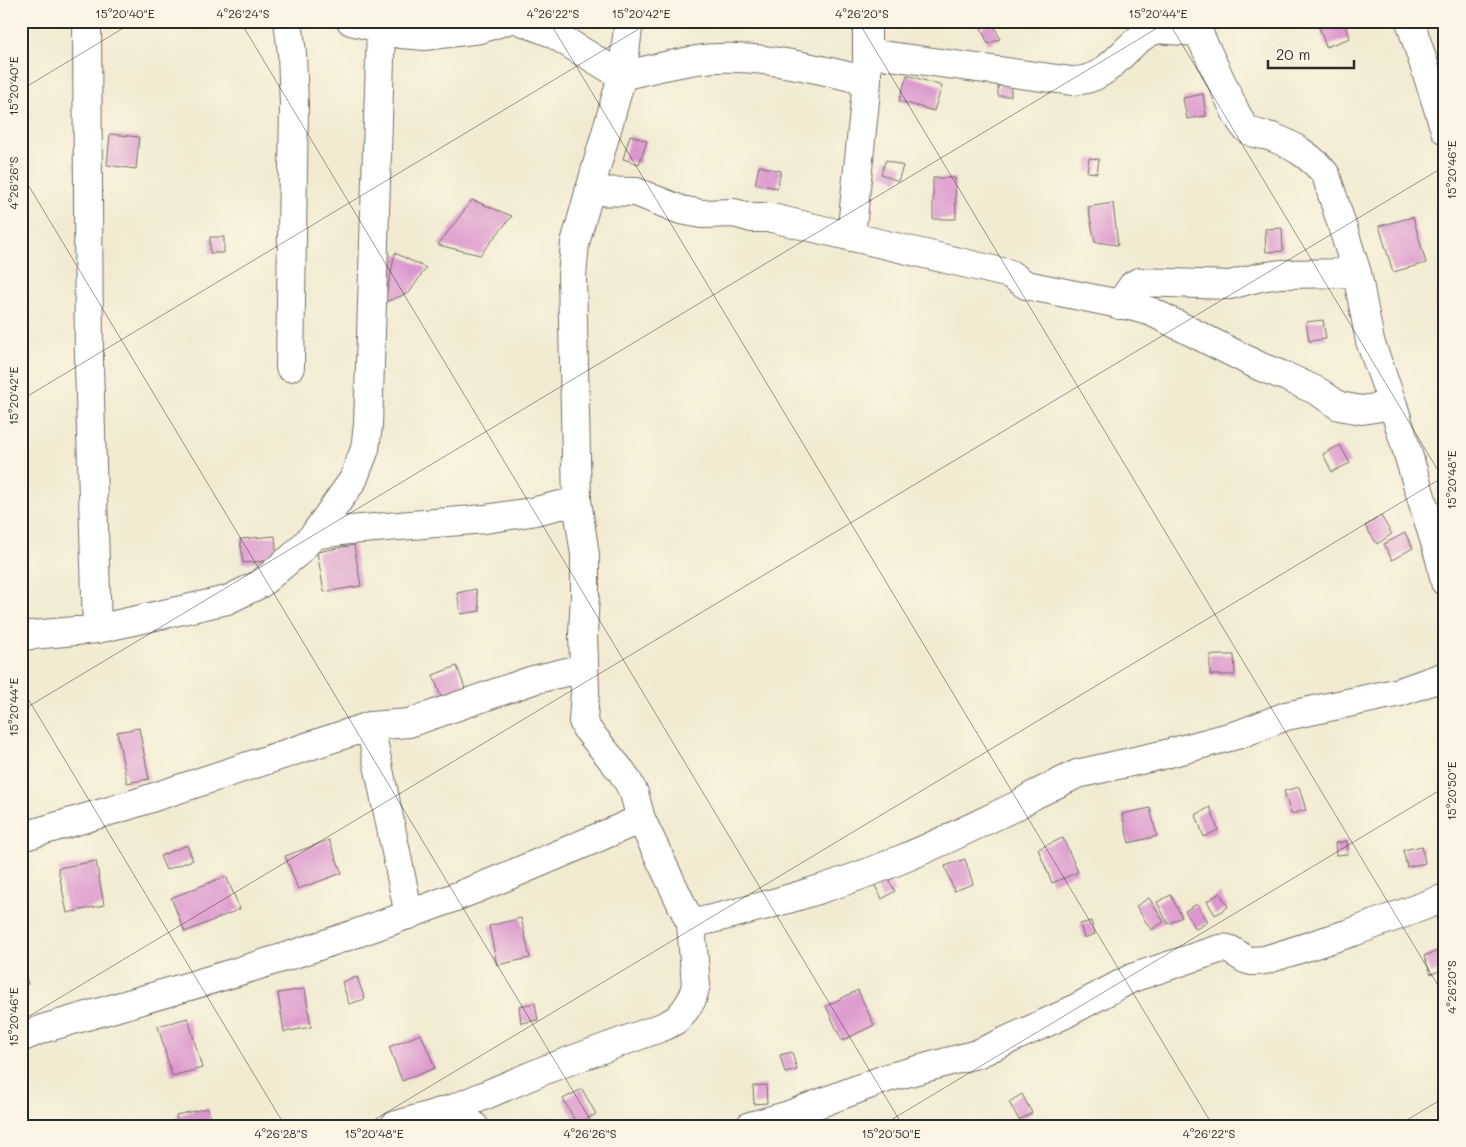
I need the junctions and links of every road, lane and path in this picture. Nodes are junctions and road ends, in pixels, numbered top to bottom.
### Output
1 (86, 21) edge
2 (288, 21) edge
3 (351, 21) edge
4 (505, 21) edge
5 (521, 21) edge
6 (629, 21) edge
7 (867, 21) edge
8 (1410, 21) edge
9 (465, 26) edge
10 (1195, 27) edge
11 (381, 29) junction
12 (867, 53) junction
13 (622, 76) junction
14 (867, 81) junction
15 (1445, 130) edge
16 (589, 191) junction
17 (851, 237) junction
18 (1357, 272) junction
19 (1119, 305) junction
20 (290, 367) dead end
21 (1394, 405) junction
22 (577, 501) junction
23 (314, 535) junction
24 (1445, 582) edge
25 (97, 629) junction
26 (21, 636) edge
27 (583, 668) junction
28 (1445, 676) edge
29 (370, 726) junction
30 (641, 819) junction
31 (21, 838) edge
32 (1445, 898) edge
33 (409, 915) junction
34 (691, 924) junction
35 (21, 1038) edge
36 (464, 1117) edge
37 (394, 1126) edge
38 (750, 1126) edge

1 - 25 street
2 - 20 street
3 - 11 street
4 - 9 street
5 - 13 street
6 - 13 street
7 - 12 street
8 - 15 street
9 - 11 street
10 - 12 street
10 - 18 street
11 - 23 street
12 - 14 street
13 - 14 street
13 - 16 street
14 - 17 street
16 - 17 street
16 - 22 street
17 - 19 street
18 - 19 street
18 - 21 street
19 - 21 street
21 - 24 street
22 - 23 street
22 - 27 street
23 - 25 street
25 - 26 street
27 - 29 street
27 - 30 street
28 - 34 street
29 - 31 street
29 - 33 street
30 - 33 street
30 - 34 street
32 - 38 street
33 - 35 street
34 - 36 street
36 - 37 street

